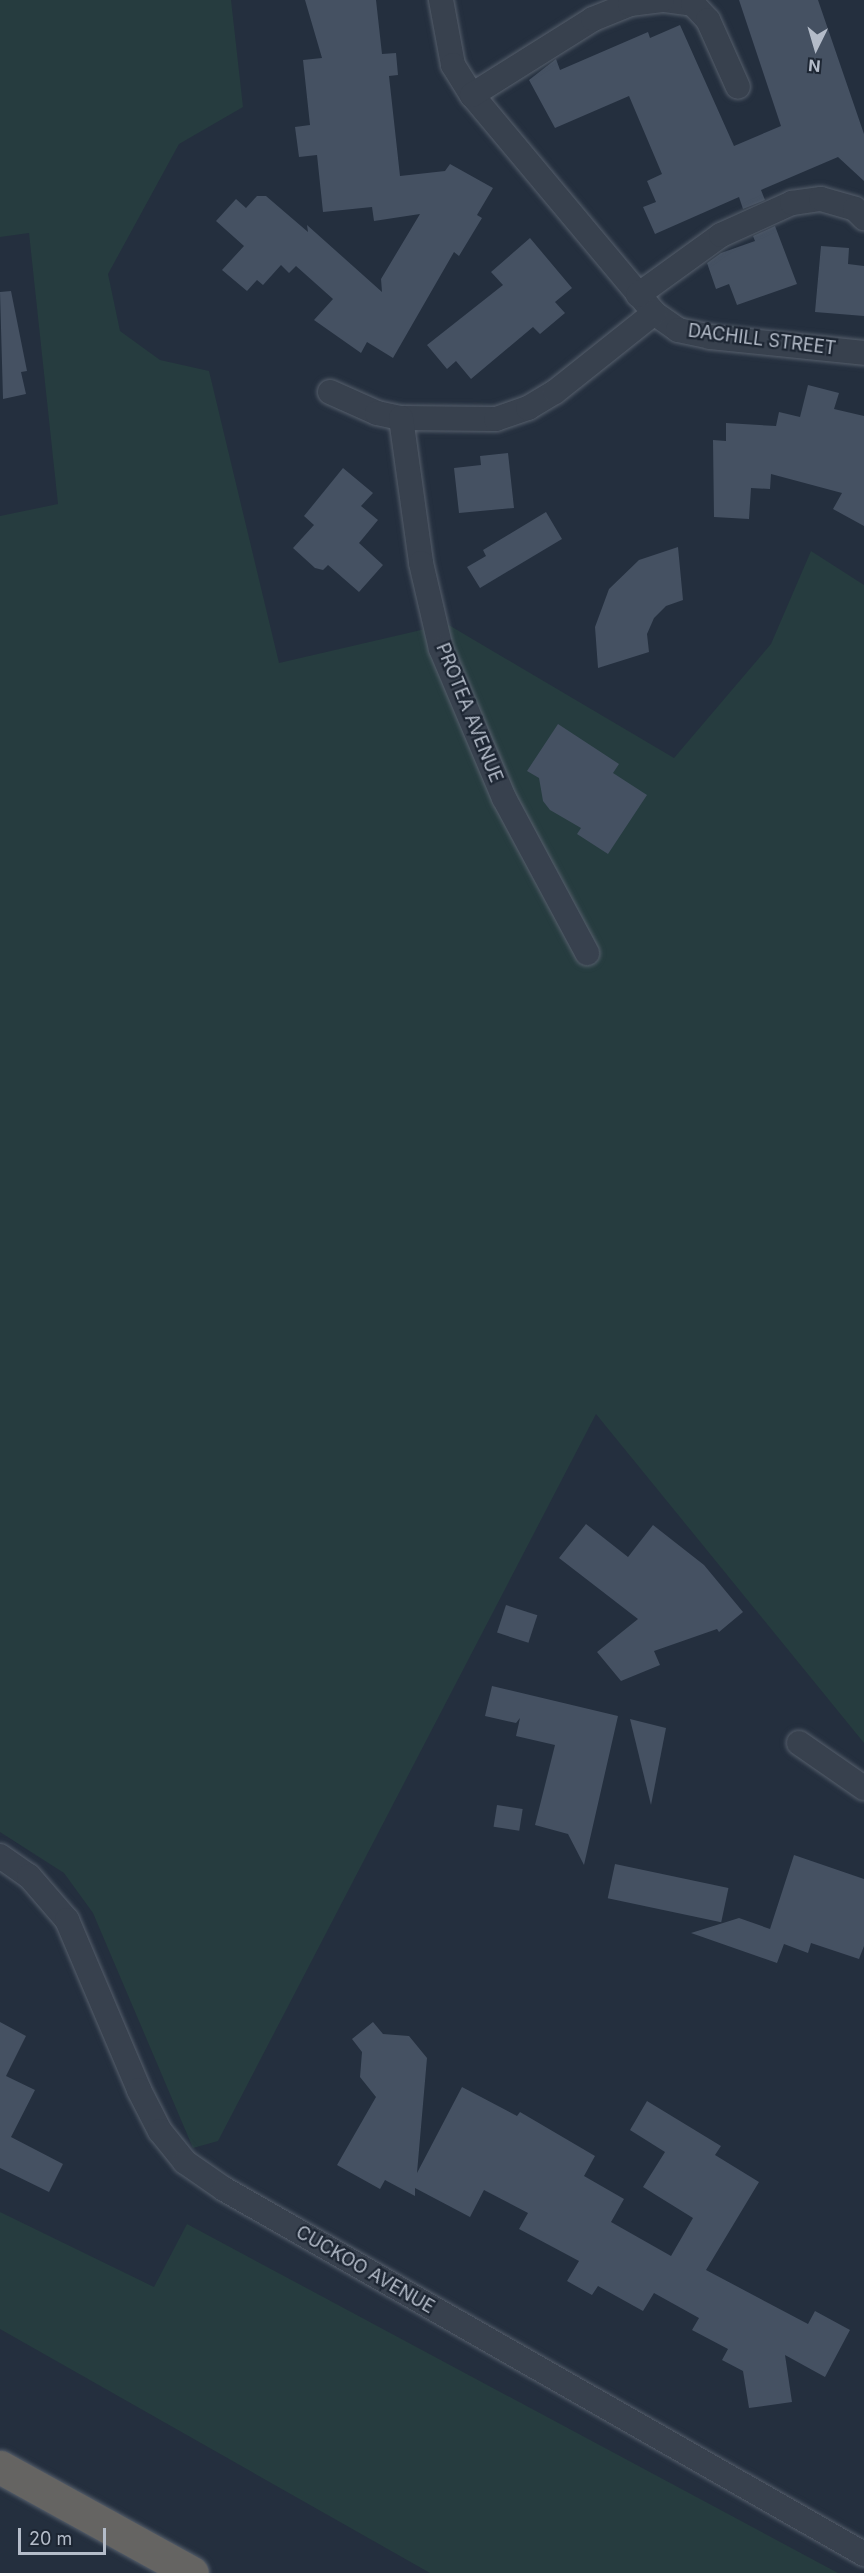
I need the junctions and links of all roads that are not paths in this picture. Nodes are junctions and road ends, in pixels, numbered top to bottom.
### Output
1 (441, 0) edge
2 (663, 0) edge
3 (738, 87) dead end
4 (472, 96) junction
5 (864, 218) edge
6 (638, 295) junction
7 (654, 313) junction
8 (864, 353) edge
9 (330, 392) dead end
10 (401, 418) junction
11 (587, 953) dead end
12 (799, 1743) dead end
13 (864, 1788) edge
14 (0, 1856) edge
15 (0, 2467) edge
16 (864, 2554) edge
17 (192, 2573) edge

1 - 4 street, DACHILL STREET
2 - 3 street
2 - 4 street
4 - 6 street, DACHILL STREET
5 - 6 street
6 - 7 street, DACHILL STREET
7 - 8 street, DACHILL STREET
7 - 10 street
9 - 10 street
10 - 11 street, PROTEA AVENUE
12 - 13 street
14 - 16 street, CUCKOO AVENUE
15 - 17 highway

